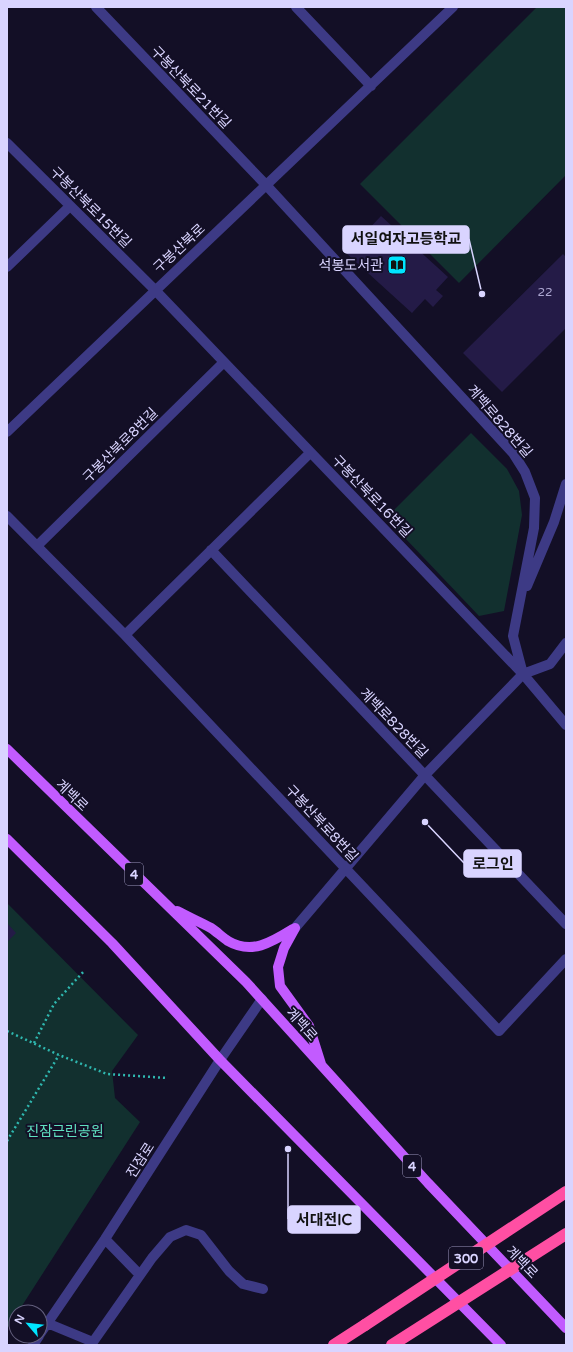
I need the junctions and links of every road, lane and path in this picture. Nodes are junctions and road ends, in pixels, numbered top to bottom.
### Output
1 (96, 7) edge
2 (296, 7) edge
3 (453, 7) edge
4 (371, 86) junction
5 (7, 142) edge
6 (267, 186) junction
7 (70, 206) junction
8 (7, 267) edge
9 (155, 290) junction
10 (223, 362) junction
11 (7, 432) edge
12 (310, 453) junction
13 (566, 484) edge
14 (7, 516) edge
15 (37, 546) junction
16 (211, 550) junction
17 (520, 604) junction
18 (125, 635) junction
19 (566, 644) edge
20 (523, 674) junction
21 (566, 725) edge
22 (7, 749) edge
23 (425, 775) junction
24 (7, 839) edge
25 (345, 868) junction
26 (167, 906) junction
27 (566, 924) edge
28 (295, 928) junction
29 (566, 959) edge
30 (84, 971) dead end
31 (262, 999) junction
32 (7, 1031) edge
33 (34, 1043) junction
34 (59, 1055) junction
35 (220, 1060) junction
36 (322, 1067) junction
37 (167, 1078) dead end
38 (7, 1141) edge
39 (566, 1192) edge
40 (566, 1234) edge
41 (105, 1239) junction
42 (140, 1275) junction
43 (263, 1289) dead end
44 (48, 1322) edge
45 (48, 1323) edge
46 (566, 1328) edge
47 (334, 1345) edge
48 (392, 1345) edge
49 (501, 1345) edge

1 - 6 street, 구봉산북로21번길
2 - 4 street
3 - 4 street, 구봉산북로
4 - 6 street, 구봉산북로
5 - 7 street, 구봉산북로15번길
6 - 9 street, 구봉산북로
6 - 17 street, 계백로828번길
7 - 8 street
7 - 9 street, 구봉산북로15번길
9 - 10 street, 구봉산북로16번길
9 - 11 street, 구봉산북로
10 - 12 street, 구봉산북로16번길
10 - 15 street, 구봉산북로8번길
12 - 16 street
12 - 20 street, 구봉산북로16번길
13 - 17 street
14 - 15 street, 구봉산북로8번길
15 - 18 street, 구봉산북로8번길
16 - 18 street
16 - 23 street, 계백로828번길
17 - 20 street, 계백로828번길
18 - 25 street, 구봉산북로8번길
19 - 20 street
20 - 21 street, 구봉산북로16번길
20 - 23 street, 계백로828번길
22 - 26 main road, 계백로 / 4
23 - 25 street, 계백로828번길
23 - 27 street, 계백로828번길
24 - 35 main road
25 - 28 street, 계백로828번길
25 - 29 street, 구봉산북로8번길
26 - 28 main road
26 - 31 main road, 계백로 / 4
28 - 36 main road
30 - 33 path
31 - 35 street, 진잠로
31 - 36 main road, 계백로 / 4
32 - 33 path
33 - 34 path
34 - 37 path
34 - 38 path
35 - 41 street, 진잠로
35 - 49 main road
36 - 46 main road, 계백로 / 4
39 - 47 highway, 300, bridge
40 - 48 highway, 300, bridge
41 - 42 street
41 - 44 street, 진잠로
42 - 43 street
42 - 45 street

